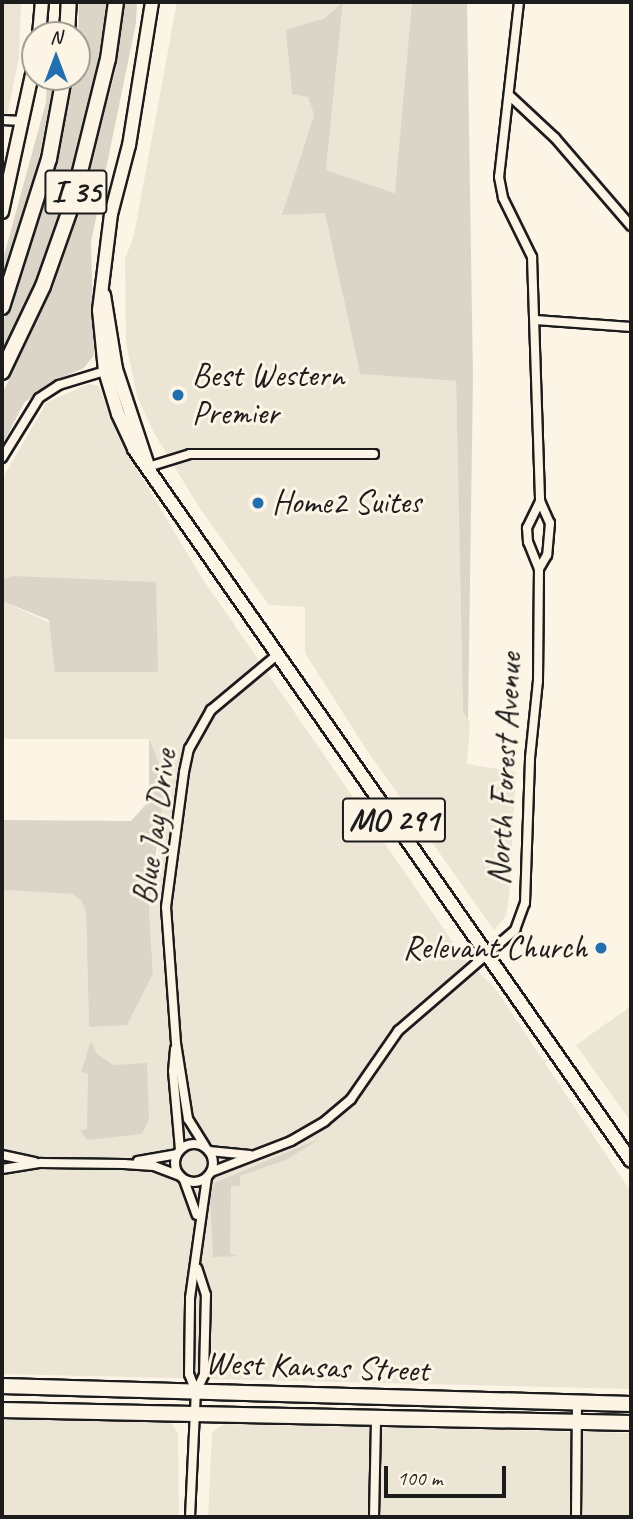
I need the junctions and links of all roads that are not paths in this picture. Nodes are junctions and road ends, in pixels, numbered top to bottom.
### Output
1 (42, 2) edge
2 (69, 2) edge
3 (116, 2) edge
4 (152, 2) edge
5 (519, 2) edge
6 (40, 21) edge
7 (67, 21) edge
8 (30, 91) edge
9 (62, 91) edge
10 (510, 96) junction
11 (2, 120) edge
12 (24, 121) junction
13 (2, 212) edge
14 (631, 226) edge
15 (104, 295) junction
16 (2, 307) edge
17 (536, 320) junction
18 (631, 327) edge
19 (2, 372) edge
20 (105, 372) junction
21 (374, 454) dead end
22 (2, 458) edge
23 (148, 467) junction
24 (540, 501) junction
25 (539, 569) junction
26 (277, 654) junction
27 (488, 957) junction
28 (176, 1043) junction
29 (207, 1149) junction
30 (178, 1151) junction
31 (257, 1154) junction
32 (2, 1155) edge
33 (631, 1161) edge
34 (41, 1163) junction
35 (124, 1164) junction
36 (2, 1170) edge
37 (209, 1175) junction
38 (181, 1177) junction
39 (199, 1224) junction
40 (197, 1268) junction
41 (2, 1386) edge
42 (196, 1392) junction
43 (577, 1403) junction
44 (631, 1404) edge
45 (2, 1410) edge
46 (194, 1414) junction
47 (376, 1420) junction
48 (577, 1422) junction
49 (631, 1423) edge
50 (190, 1517) edge
51 (374, 1517) edge
52 (576, 1517) edge

1 - 6 main road
2 - 7 highway
3 - 19 highway, I 35
4 - 15 main road, MO 291
5 - 10 street, North Forest Avenue
8 - 12 main road
9 - 16 highway, I 35
10 - 14 street
10 - 17 street, North Forest Avenue
11 - 12 street
12 - 13 main road
15 - 20 main road, MO 291
15 - 23 main road, MO 291
17 - 18 street
17 - 24 street, North Forest Avenue
20 - 22 street
20 - 23 main road, MO 291
21 - 23 street
23 - 26 main road, MO 291
24 - 25 street, North Forest Avenue
24 - 25 street, North Forest Avenue
25 - 27 street, North Forest Avenue
26 - 27 main road, MO 291
26 - 28 street, Blue Jay Drive
27 - 31 street, North Forest Avenue
27 - 33 main road, MO 291
28 - 29 street, Blue Jay Drive
28 - 30 street, Blue Jay Drive
29 - 30 street
29 - 31 street
29 - 37 street
30 - 35 street
30 - 38 street
31 - 37 street, North Forest Avenue
32 - 34 street
34 - 35 street
34 - 36 street
35 - 38 street
37 - 38 street
37 - 39 street
38 - 39 street
39 - 40 street
40 - 42 street
40 - 42 street
41 - 42 highway, West Kansas Street
42 - 43 highway, West Kansas Street
42 - 46 street
43 - 44 highway, West Kansas Street
43 - 48 street
45 - 46 highway, West Kansas Street
46 - 47 highway, West Kansas Street
46 - 50 street
47 - 48 highway, West Kansas Street
47 - 51 street
48 - 49 highway, West Kansas Street
48 - 52 street

